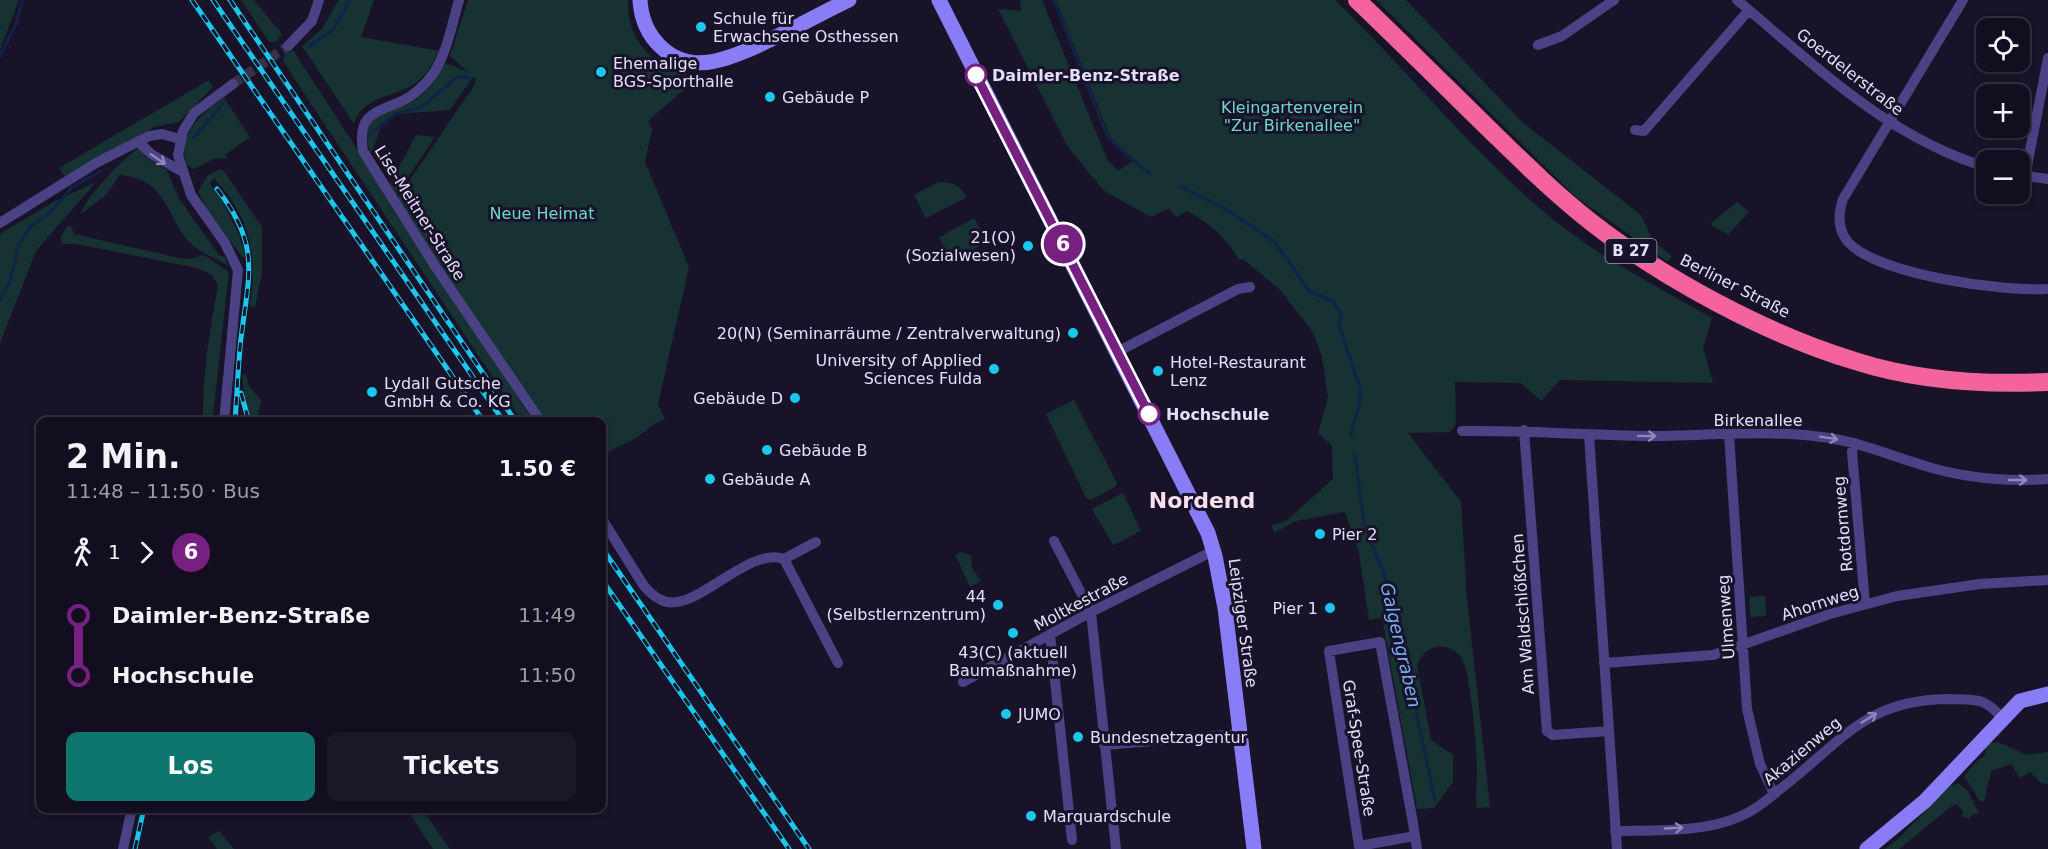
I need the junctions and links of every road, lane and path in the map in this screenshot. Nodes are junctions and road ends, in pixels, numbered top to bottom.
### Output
1 (319, 0) edge
2 (459, 0) edge
3 (640, 0) edge
4 (849, 0) edge
5 (939, 0) edge
6 (1357, 0) edge
7 (1614, 0) edge
8 (1737, 0) edge
9 (1963, 0) edge
10 (1749, 10) junction
11 (291, 43) tunnel mouth
12 (1538, 45) dead end
13 (2048, 58) edge
14 (233, 84) tunnel mouth
15 (1889, 124) junction
16 (1635, 130) dead end
17 (180, 139) junction
18 (139, 142) junction
19 (2028, 150) edge
20 (1976, 163) edge
21 (181, 171) junction
22 (2030, 177) edge
23 (2048, 179) edge
24 (0, 223) edge
25 (1250, 287) dead end
26 (2048, 289) edge
27 (1117, 352) junction
28 (2048, 382) edge
29 (224, 417) edge
30 (538, 417) edge
31 (1524, 430) junction
32 (1462, 431) dead end
33 (1729, 434) junction
34 (1589, 435) junction
35 (1854, 443) junction
36 (2048, 479) edge
37 (606, 525) edge
38 (1054, 541) dead end
39 (816, 542) dead end
40 (1214, 551) junction
41 (782, 558) junction
42 (2048, 580) edge
43 (1865, 604) junction
44 (1091, 612) junction
45 (1050, 634) junction
46 (1743, 646) junction
47 (838, 663) dead end
48 (1604, 663) junction
49 (963, 682) dead end
50 (2048, 694) edge
51 (2002, 718) junction
52 (1609, 731) junction
53 (1239, 734) junction
54 (1104, 745) junction
55 (1774, 794) junction
56 (131, 813) edge
57 (1616, 831) junction
58 (1415, 836) junction
59 (1072, 840) dead end
60 (123, 849) edge
61 (1116, 849) edge
62 (1254, 849) edge
63 (1417, 849) edge
64 (1617, 849) edge
65 (1867, 849) edge

1 - 11 street
2 - 30 street, Lise-Meitner-Straße
3 - 4 main road
5 - 27 main road, Leipziger Straße
6 - 28 highway, Berliner Straße / B 27
7 - 12 street
8 - 10 street, Goerdelerstraße
9 - 15 street
10 - 15 street, Goerdelerstraße
10 - 16 street
13 - 19 street
14 - 17 street
15 - 20 street, Goerdelerstraße
15 - 26 street
17 - 18 street
17 - 21 street
18 -> 21 street
18 - 24 street
21 - 29 street
22 - 23 street
25 - 27 street
27 - 40 main road, Leipziger Straße
31 - 32 street, Birkenallee
31 - 34 street, Birkenallee
31 - 52 street, Am Waldschlößchen
34 -> 33 street, Birkenallee
33 -> 35 street, Birkenallee
33 - 46 street, Ulmenweg
34 - 48 street
35 -> 36 street, Birkenallee
35 - 43 street, Rotdornweg
37 - 41 street
38 - 44 street
39 - 41 street
40 - 44 street, Moltkestraße
40 - 53 main road, Leipziger Straße
41 - 47 street
42 - 43 street, Ahornweg
43 - 46 street, Ahornweg
44 - 45 street, Moltkestraße
44 - 54 street
45 - 49 street, Moltkestraße
45 - 59 street
46 - 48 street, Ahornweg
46 - 55 street, Ulmenweg
48 - 52 street
50 - 51 main road
55 -> 51 street, Akazienweg
51 - 65 main road
52 - 57 street
53 - 54 street
53 - 62 main road, Leipziger Straße
54 - 61 street
57 -> 55 street, Akazienweg
56 - 60 street
57 - 64 street
58 - 58 street, Graf-Spee-Straße
58 - 63 street

